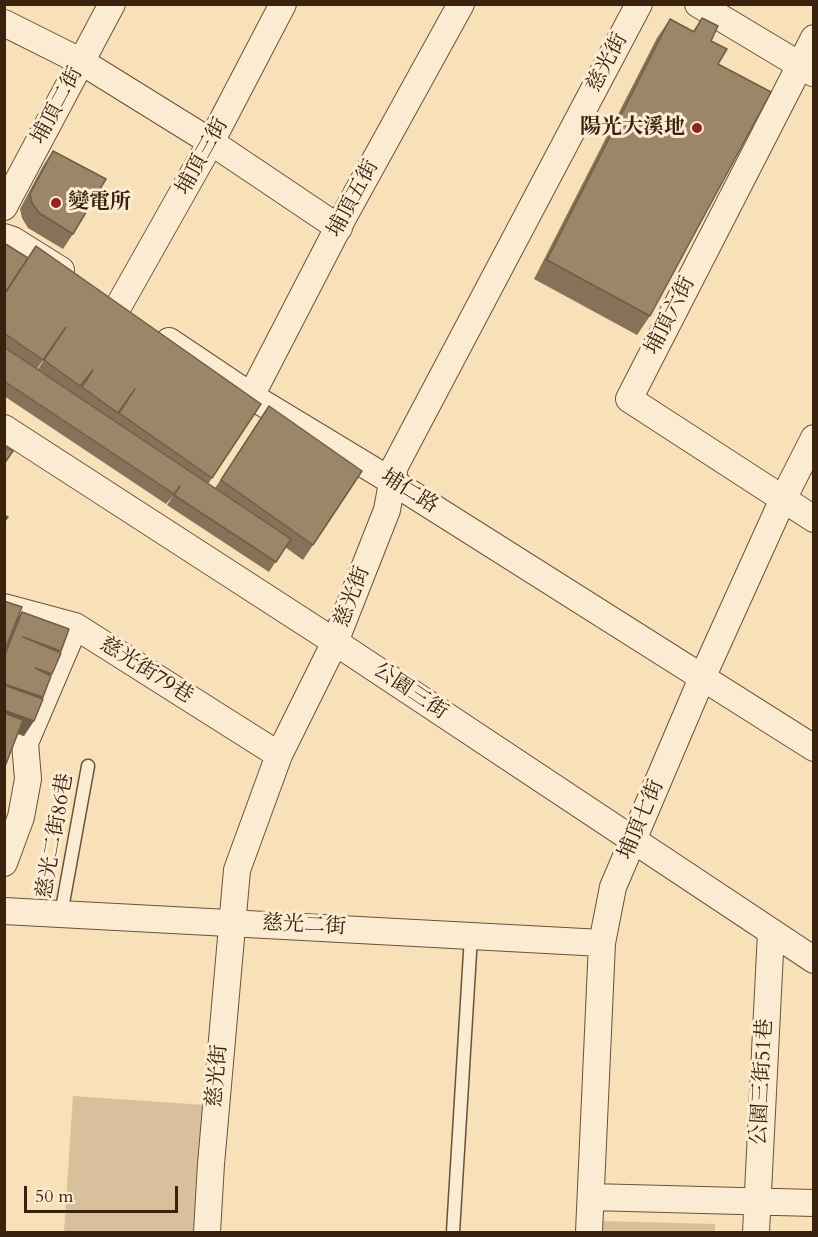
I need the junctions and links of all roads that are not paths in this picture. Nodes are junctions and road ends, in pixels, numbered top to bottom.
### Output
1 (112, 4) edge
2 (284, 4) edge
3 (461, 4) edge
4 (639, 4) edge
5 (698, 4) edge
6 (4, 23) edge
7 (813, 38) edge
8 (82, 62) junction
9 (806, 69) edge
10 (211, 142) junction
11 (4, 207) edge
12 (339, 228) junction
13 (4, 237) edge
14 (116, 306) junction
15 (251, 396) junction
16 (4, 428) edge
17 (813, 438) edge
18 (393, 482) junction
19 (783, 499) junction
20 (813, 519) edge
21 (4, 608) edge
22 (75, 626) junction
23 (336, 642) junction
24 (702, 678) junction
25 (813, 748) edge
26 (279, 755) junction
27 (88, 766) dead end
28 (633, 840) junction
29 (4, 863) edge
30 (4, 911) edge
31 (61, 914) junction
32 (232, 922) junction
33 (771, 932) junction
34 (471, 936) junction
35 (602, 943) junction
36 (813, 960) edge
37 (591, 1197) junction
38 (757, 1201) junction
39 (813, 1203) edge
40 (207, 1233) edge
41 (453, 1233) edge
42 (589, 1233) edge
43 (756, 1233) edge

1 - 8 street, 埔頂二街
2 - 10 street, 埔頂三街
3 - 12 street, 埔頂五街
4 - 18 street, 慈光街
5 - 9 street
6 - 8 street
7 - 9 street, 埔頂六街
8 - 10 street
8 - 11 street, 埔頂二街
9 - 19 street, 埔頂六街
10 - 12 street
10 - 14 street, 埔頂三街
12 - 15 street, 埔頂五街
13 - 14 street, 埔仁路
14 - 15 street, 埔仁路
15 - 18 street, 埔仁路
16 - 23 street, 公園三街
17 - 19 street, 埔頂七街
18 - 23 street, 慈光街
18 - 24 street, 埔仁路
19 - 20 street, 埔頂六街
19 - 24 street, 埔頂七街
21 - 22 street, 慈光街79巷
22 - 26 street, 慈光街79巷
22 - 29 street
23 - 26 street, 慈光街
23 - 28 street, 公園三街
24 - 25 street, 埔仁路
24 - 28 street, 埔頂七街
26 - 32 street, 慈光街
27 - 31 lane, 慈光二街86巷
28 - 33 street, 公園三街
28 - 35 street, 埔頂七街
30 - 31 street, 慈光二街
31 - 32 street, 慈光二街
32 - 34 street, 慈光二街
32 - 40 street, 慈光街
33 - 36 street, 公園三街
33 - 38 street, 公園三街51巷
34 - 35 street, 慈光二街
34 - 41 lane
35 - 37 street, 埔頂七街
37 - 38 street
37 - 42 street, 埔頂七街
38 - 39 street
38 - 43 street, 公園三街51巷

